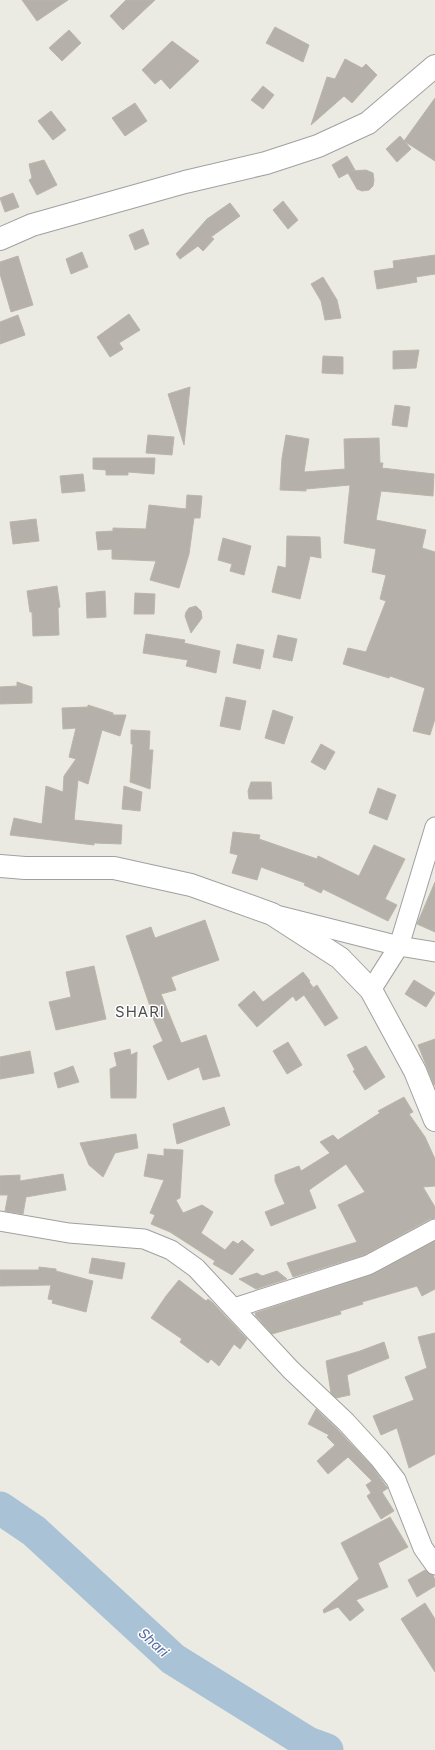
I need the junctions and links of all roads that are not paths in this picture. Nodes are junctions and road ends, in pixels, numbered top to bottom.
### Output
1 (435, 66) edge
2 (0, 239) edge
3 (435, 828) edge
4 (0, 866) edge
5 (272, 914) junction
6 (399, 946) junction
7 (435, 952) edge
8 (371, 990) junction
9 (435, 1120) edge
10 (0, 1221) edge
11 (435, 1229) edge
12 (234, 1308) junction
13 (435, 1565) edge

1 - 2 street
3 - 6 street
4 - 5 street
5 - 6 street
5 - 8 street
6 - 7 street
6 - 8 street
8 - 9 street
10 - 12 street
11 - 12 street
12 - 13 street

